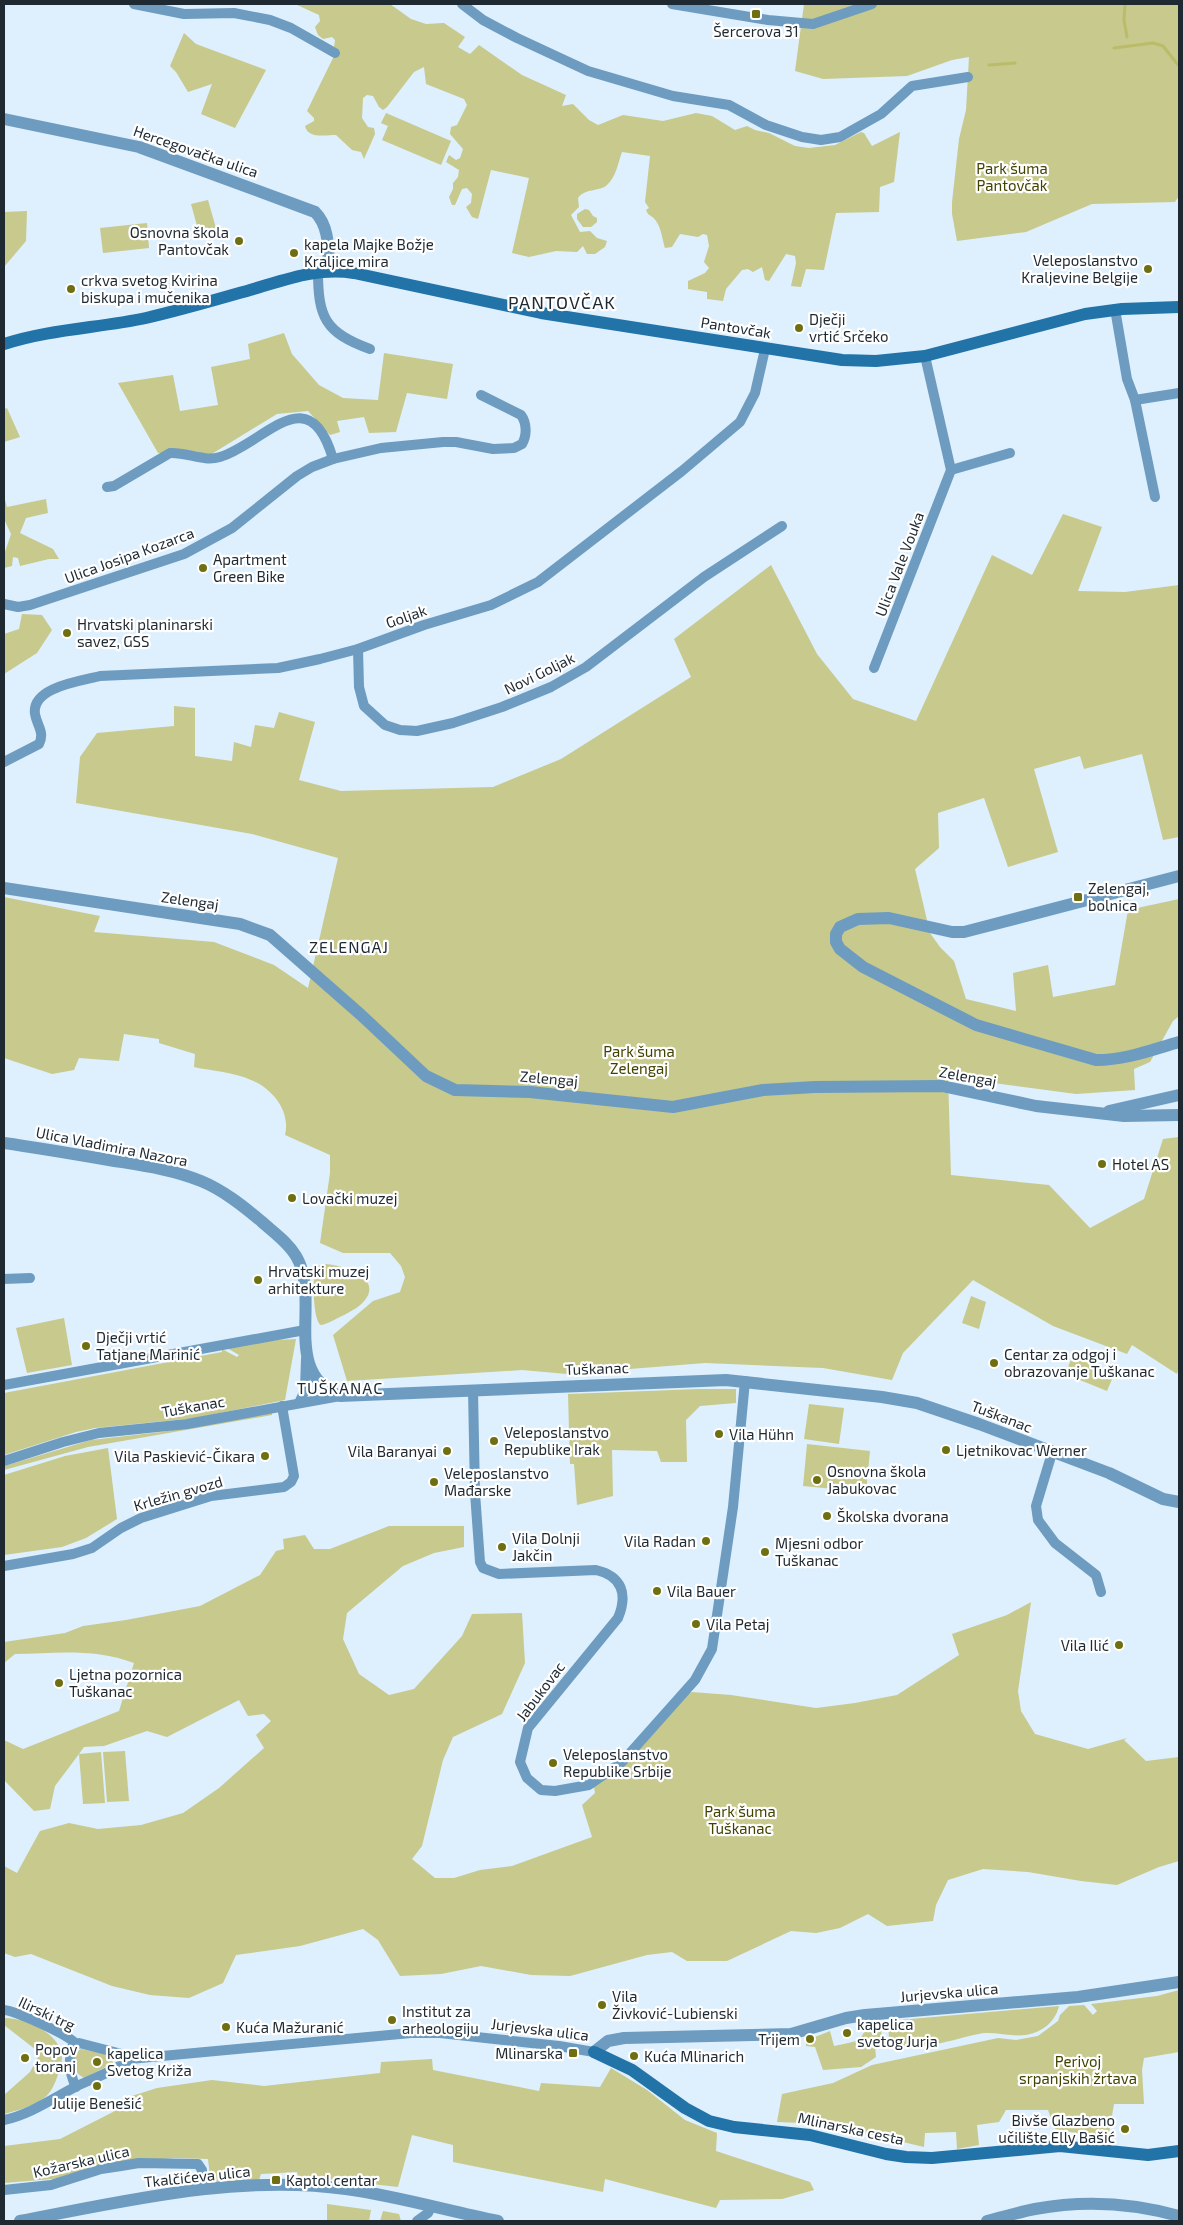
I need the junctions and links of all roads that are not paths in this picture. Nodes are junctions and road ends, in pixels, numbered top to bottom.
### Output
1 (134, 4) edge
2 (462, 4) edge
3 (672, 4) edge
4 (872, 4) edge
5 (336, 53) dead end
6 (968, 77) dead end
7 (4, 120) edge
8 (323, 270) junction
9 (1179, 308) edge
10 (1115, 309) junction
11 (4, 344) edge
12 (370, 349) dead end
13 (765, 349) junction
14 (925, 356) junction
15 (1179, 393) edge
16 (481, 395) dead end
17 (1136, 400) junction
18 (1010, 453) dead end
19 (333, 459) junction
20 (951, 470) junction
21 (107, 487) dead end
22 (1155, 497) dead end
23 (782, 526) dead end
24 (4, 604) edge
25 (358, 649) junction
26 (874, 668) dead end
27 (4, 762) edge
28 (1179, 876) edge
29 (4, 888) edge
30 (1179, 1042) edge
31 (1179, 1095) edge
32 (1102, 1113) junction
33 (1179, 1115) edge
34 (4, 1143) edge
35 (30, 1278) dead end
36 (4, 1279) edge
37 (305, 1330) junction
38 (306, 1355) junction
39 (745, 1381) junction
40 (4, 1385) edge
41 (473, 1390) junction
42 (340, 1396) junction
43 (299, 1403) junction
44 (282, 1406) junction
45 (1052, 1453) junction
46 (4, 1461) edge
47 (1179, 1502) edge
48 (4, 1566) edge
49 (1101, 1592) dead end
50 (1179, 1982) edge
51 (4, 2010) edge
52 (76, 2044) junction
53 (594, 2052) junction
54 (130, 2059) junction
55 (76, 2086) junction
56 (4, 2120) edge
57 (1179, 2151) edge
58 (4, 2190) edge
59 (202, 2190) junction
60 (431, 2207) junction
61 (1179, 2216) edge
62 (20, 2221) edge
63 (417, 2221) edge
64 (498, 2221) edge
65 (987, 2221) edge

1 - 5 street
2 - 6 street
3 - 4 street
7 - 8 street, Hercegovačka ulica
8 - 11 main road, Pantovčak
8 - 12 street
8 - 13 main road, Pantovčak
9 - 10 main road, Pantovčak
10 - 14 main road, Pantovčak
10 - 17 street
13 - 14 main road, Pantovčak
13 - 25 street, Goljak
14 - 20 street
15 - 17 street
16 - 19 street, Ulica Josipa Kozarca
17 - 22 street
18 - 20 street
19 - 21 street
19 - 24 street, Ulica Josipa Kozarca
20 - 26 street, Ulica Vale Vouka
23 - 25 street, Novi Goljak
25 - 27 street, Goljak
28 - 30 street
29 - 32 street, Zelengaj
31 - 32 street
32 - 33 street, Zelengaj
34 - 37 street, Ulica Vladimira Nazora
35 - 36 street
37 - 38 street, Ulica Vladimira Nazora
37 - 40 street
38 - 42 street, Ulica Vladimira Nazora
38 - 43 street, Ulica Vladimira Nazora
39 - 41 street, Tuškanac
39 - 41 street, Jabukovac
39 - 45 street, Tuškanac
41 - 42 street, Tuškanac
42 - 43 street, Tuškanac
43 - 44 street, Tuškanac
44 - 46 street, Tuškanac
44 - 48 street, Krležin gvozd
45 - 47 street, Tuškanac
45 - 49 street
50 - 53 street, Jurjevska ulica
51 - 52 street, Ilirski trg
52 - 54 street, Ilirski trg
52 - 55 street, Ilirski trg
53 - 54 street, Jurjevska ulica
53 - 57 main road, Mlinarska cesta
54 - 55 street
55 - 56 street
58 - 59 street, Kožarska ulica
59 - 60 street, Tkalčićeva ulica
59 - 62 street, Tkalčićeva ulica
60 - 63 street
60 - 64 street, Tkalčićeva ulica
61 - 65 street

